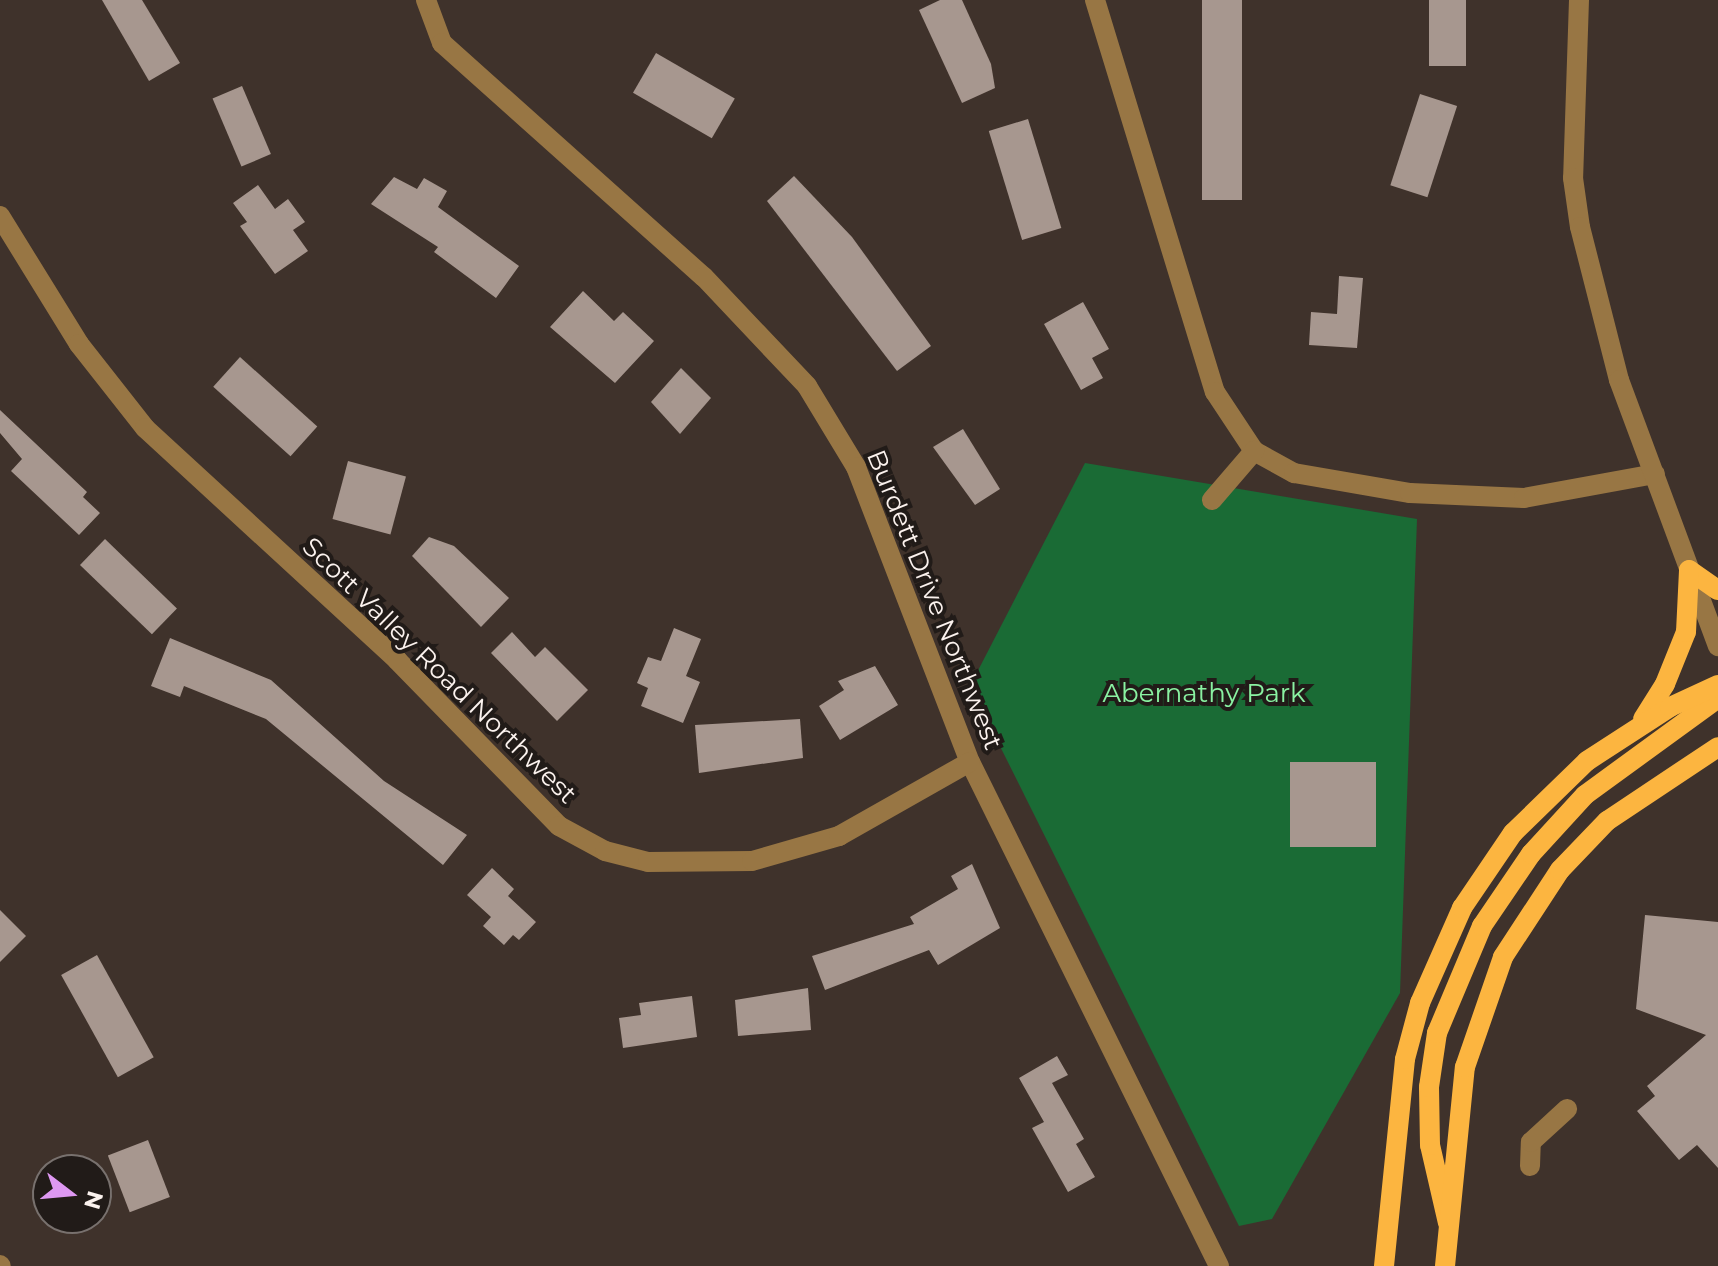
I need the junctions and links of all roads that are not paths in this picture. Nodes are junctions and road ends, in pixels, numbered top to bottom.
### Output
1 (426, 0) edge
2 (1095, 0) edge
3 (1579, 0) edge
4 (0, 216) edge
5 (1254, 451) junction
6 (1655, 474) junction
7 (1212, 500) dead end
8 (1689, 570) junction
9 (1718, 590) edge
10 (1718, 646) edge
11 (1718, 685) edge
12 (1718, 698) edge
13 (1637, 726) junction
14 (1718, 747) edge
15 (970, 762) junction
16 (1567, 1109) dead end
17 (1530, 1166) dead end
18 (1448, 1223) junction
19 (1219, 1266) edge
20 (1384, 1266) edge
21 (1445, 1266) edge

1 - 15 street, Burdett Drive Northwest
2 - 5 street
3 - 6 street
4 - 15 street, Scott Valley Road Northwest
5 - 6 street
5 - 7 street
6 - 8 street
8 - 9 main road
8 - 10 street
8 - 13 main road
11 - 13 main road
12 - 18 main road
13 - 20 main road
14 - 18 main road
15 - 19 street, Burdett Drive Northwest
16 - 17 street
18 - 21 main road

